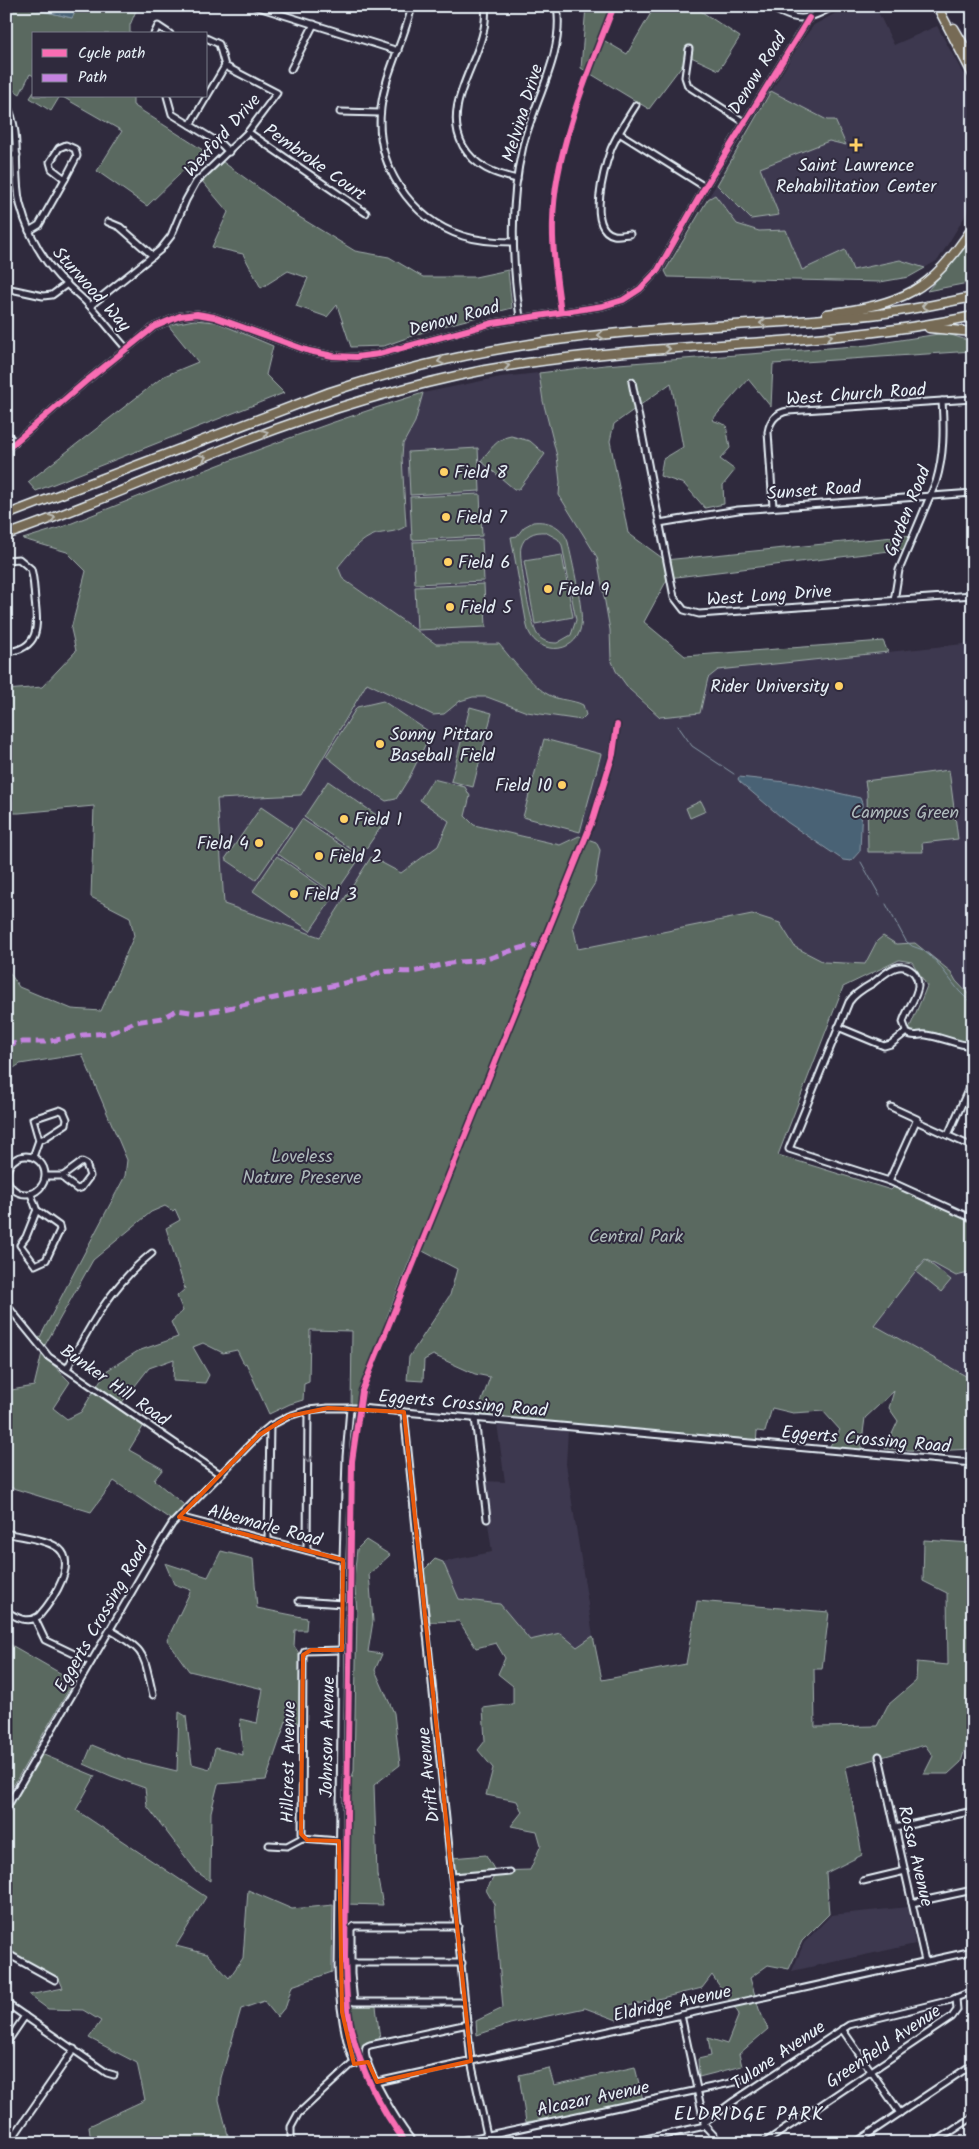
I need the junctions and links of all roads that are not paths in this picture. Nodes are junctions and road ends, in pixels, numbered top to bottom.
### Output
1 (255, 6) edge
2 (412, 6) edge
3 (485, 6) edge
4 (558, 6) edge
5 (769, 6) edge
6 (834, 6) edge
7 (938, 6) edge
8 (809, 18) junction
9 (314, 24) junction
10 (155, 32) edge
11 (167, 32) edge
12 (208, 39) edge
13 (689, 50) dead end
14 (398, 51) junction
15 (973, 62) edge
16 (227, 68) junction
17 (291, 69) dead end
18 (973, 75) edge
19 (208, 97) edge
20 (168, 98) edge
21 (208, 98) edge
22 (6, 103) edge
23 (636, 105) dead end
24 (340, 112) dead end
25 (380, 113) junction
26 (744, 122) junction
27 (190, 125) junction
28 (248, 132) junction
29 (619, 133) junction
30 (229, 152) junction
31 (6, 155) edge
32 (16, 155) junction
33 (517, 179) junction
34 (65, 180) junction
35 (705, 187) junction
36 (366, 213) dead end
37 (108, 222) dead end
38 (973, 227) edge
39 (29, 231) junction
40 (630, 234) dead end
41 (512, 242) junction
42 (153, 256) junction
43 (67, 284) junction
44 (6, 288) edge
45 (973, 297) edge
46 (90, 306) junction
47 (973, 316) edge
48 (520, 318) junction
49 (780, 322) junction
50 (912, 327) junction
51 (973, 332) edge
52 (127, 349) junction
53 (632, 382) dead end
54 (973, 399) edge
55 (942, 401) junction
56 (6, 433) edge
57 (15, 443) junction
58 (6, 450) edge
59 (973, 493) edge
60 (930, 496) junction
61 (773, 507) junction
62 (6, 515) edge
63 (659, 523) junction
64 (6, 535) edge
65 (6, 560) edge
66 (973, 595) edge
67 (894, 601) junction
68 (6, 652) edge
69 (838, 1027) junction
70 (906, 1032) junction
71 (973, 1046) edge
72 (973, 1080) edge
73 (891, 1107) dead end
74 (916, 1121) junction
75 (948, 1135) junction
76 (39, 1140) junction
77 (973, 1146) edge
78 (33, 1157) junction
79 (6, 1159) edge
80 (12, 1163) junction
81 (46, 1176) junction
82 (63, 1176) junction
83 (889, 1181) junction
84 (8, 1187) edge
85 (31, 1194) junction
86 (37, 1211) junction
87 (973, 1219) edge
88 (152, 1253) dead end
89 (6, 1304) edge
90 (66, 1369) junction
91 (350, 1408) junction
92 (308, 1410) junction
93 (404, 1412) junction
94 (475, 1418) junction
95 (270, 1426) junction
96 (973, 1463) edge
97 (220, 1474) junction
98 (179, 1517) junction
99 (487, 1519) dead end
100 (6, 1533) edge
101 (268, 1540) junction
102 (307, 1550) junction
103 (343, 1560) junction
104 (299, 1601) dead end
105 (343, 1604) junction
106 (6, 1611) edge
107 (35, 1619) junction
108 (110, 1630) junction
109 (342, 1650) junction
110 (91, 1662) junction
111 (153, 1695) dead end
112 (879, 1756) dead end
113 (6, 1808) edge
114 (973, 1811) edge
115 (895, 1828) junction
116 (302, 1838) junction
117 (340, 1841) junction
118 (269, 1845) dead end
119 (905, 1870) junction
120 (510, 1872) dead end
121 (453, 1877) junction
122 (863, 1881) dead end
123 (973, 1890) edge
124 (912, 1903) junction
125 (458, 1926) junction
126 (973, 1951) edge
127 (6, 1953) edge
128 (925, 1961) junction
129 (351, 1963) junction
130 (462, 1963) junction
131 (55, 1980) dead end
132 (973, 1991) edge
133 (956, 1998) junction
134 (466, 2002) junction
135 (6, 2003) edge
136 (681, 2015) junction
137 (25, 2016) junction
138 (468, 2024) junction
139 (842, 2028) junction
140 (6, 2044) edge
141 (74, 2049) junction
142 (368, 2061) junction
143 (471, 2061) junction
144 (354, 2064) junction
145 (973, 2064) edge
146 (871, 2071) junction
147 (114, 2075) dead end
148 (740, 2081) dead end
149 (377, 2082) junction
150 (697, 2089) junction
151 (900, 2113) junction
152 (973, 2117) edge
153 (705, 2124) junction
154 (487, 2135) junction
155 (644, 2141) edge
156 (9, 2143) edge
157 (291, 2143) edge
158 (414, 2143) edge
159 (451, 2143) edge
160 (627, 2143) edge
161 (721, 2143) edge
162 (764, 2143) edge
163 (855, 2143) edge
164 (934, 2143) edge

1 - 9 street
2 - 14 street
3 - 33 street
4 - 33 street, Melvina Drive
5 - 8 street
6 - 8 street
7 - 15 highway
7 - 18 highway
8 - 26 street, Denow Road
9 - 14 street
9 - 17 street
10 - 11 street
12 - 16 street
13 - 26 street
14 - 25 street
16 - 19 street
16 - 28 street, Wexford Drive
20 - 27 street
21 - 27 street
22 - 32 street, Sturwood Way
23 - 29 street
24 - 25 street
25 - 41 street
26 - 35 street, Denow Road
27 - 30 street
28 - 30 street, Wexford Drive
28 - 36 street, Pembroke Court
29 - 35 street
29 - 40 street
30 - 42 street, Wexford Drive
31 - 32 street
32 - 39 street, Sturwood Way
33 - 41 street, Melvina Drive
34 - 34 street
34 - 39 street
35 - 48 street, Denow Road
37 - 42 street
38 - 49 highway
39 - 43 street, Sturwood Way
41 - 48 street, Melvina Drive
42 - 46 street, Wexford Drive
43 - 44 street
43 - 46 street, Sturwood Way
45 -> 49 highway
46 - 52 street, Sturwood Way
47 - 50 highway
48 - 52 street, Denow Road
49 -> 62 highway
50 - 51 highway
64 -> 50 highway
52 - 57 street, Denow Road
53 - 63 street, West Long Drive
54 - 55 street, West Church Road
55 - 60 street, Garden Road
55 - 61 street, West Church Road
56 - 57 street
57 - 58 street, Denow Road
59 - 60 street, Sunset Road
60 - 61 street, Sunset Road
60 - 67 street, Garden Road
61 - 63 street, Sunset Road
63 - 67 street, West Long Drive
65 - 68 street
66 - 67 street, West Long Drive
69 - 70 street
69 - 70 street
69 - 83 street
70 - 71 street
72 - 75 street
73 - 74 street
74 - 75 street
74 - 83 street
75 - 77 street
76 - 76 street
76 - 78 street
78 - 80 street
78 - 81 street
79 - 80 street
80 - 84 street
81 - 82 street
81 - 85 street
82 - 82 street
83 - 87 street
84 - 85 street
85 - 86 street
86 - 86 street
88 - 90 street
89 - 90 street, Bunker Hill Road
90 - 97 street, Bunker Hill Road
91 - 92 street, Eggerts Crossing Road
91 - 93 street, Eggerts Crossing Road
91 - 103 street, Johnson Avenue
92 - 95 street, Eggerts Crossing Road
92 -> 102 street
93 - 94 street, Eggerts Crossing Road
93 - 121 street, Drift Avenue
94 - 96 street, Eggerts Crossing Road
94 - 99 street
95 - 97 street, Eggerts Crossing Road
95 - 101 street
97 - 98 street, Eggerts Crossing Road
98 - 101 street, Albemarle Road
98 - 108 street, Eggerts Crossing Road
100 - 107 street
101 - 102 street, Albemarle Road
102 - 103 street, Albemarle Road
103 - 105 street, Johnson Avenue
104 - 105 street
105 - 109 street, Johnson Avenue
106 - 107 street
107 - 110 street
108 - 110 street, Eggerts Crossing Road
108 - 111 street
109 - 116 street, Hillcrest Avenue
109 - 117 street, Johnson Avenue
110 - 113 street, Eggerts Crossing Road
112 - 115 street, Rossa Avenue
114 - 115 street
115 - 119 street, Rossa Avenue
116 - 117 street
116 - 118 street, Hillcrest Avenue
117 - 144 street, Johnson Avenue
119 - 122 street
119 - 124 street, Rossa Avenue
120 - 121 street
121 - 125 street, Drift Avenue
123 - 124 street
124 - 128 street, Rossa Avenue
125 - 129 street
125 - 130 street, Drift Avenue
126 - 128 street, Eldridge Avenue
127 - 131 street
128 - 136 street, Eldridge Avenue
129 - 130 street
129 - 134 street
130 - 134 street, Drift Avenue
132 - 133 street, Tulane Avenue
133 - 139 street, Tulane Avenue
133 - 146 street, Greenfield Avenue
134 - 138 street, Drift Avenue
135 - 137 street
136 - 143 street, Eldridge Avenue
136 - 150 street
137 - 140 street
137 - 141 street
138 - 142 street
138 - 143 street, Drift Avenue
139 - 146 street
139 - 153 street, Tulane Avenue
141 - 147 street
141 - 156 street
142 - 144 street
142 - 149 street
143 - 149 street, Eldridge Avenue
143 - 154 street, Drift Avenue
144 - 157 street
145 - 151 street
146 - 151 street
146 - 162 street, Greenfield Avenue
148 - 150 street, Alcazar Avenue
149 - 158 street
150 - 153 street
150 - 154 street, Alcazar Avenue
151 - 163 street
152 - 164 street
153 - 155 street
153 - 161 street
154 - 159 street, Alcazar Avenue
155 - 160 street

